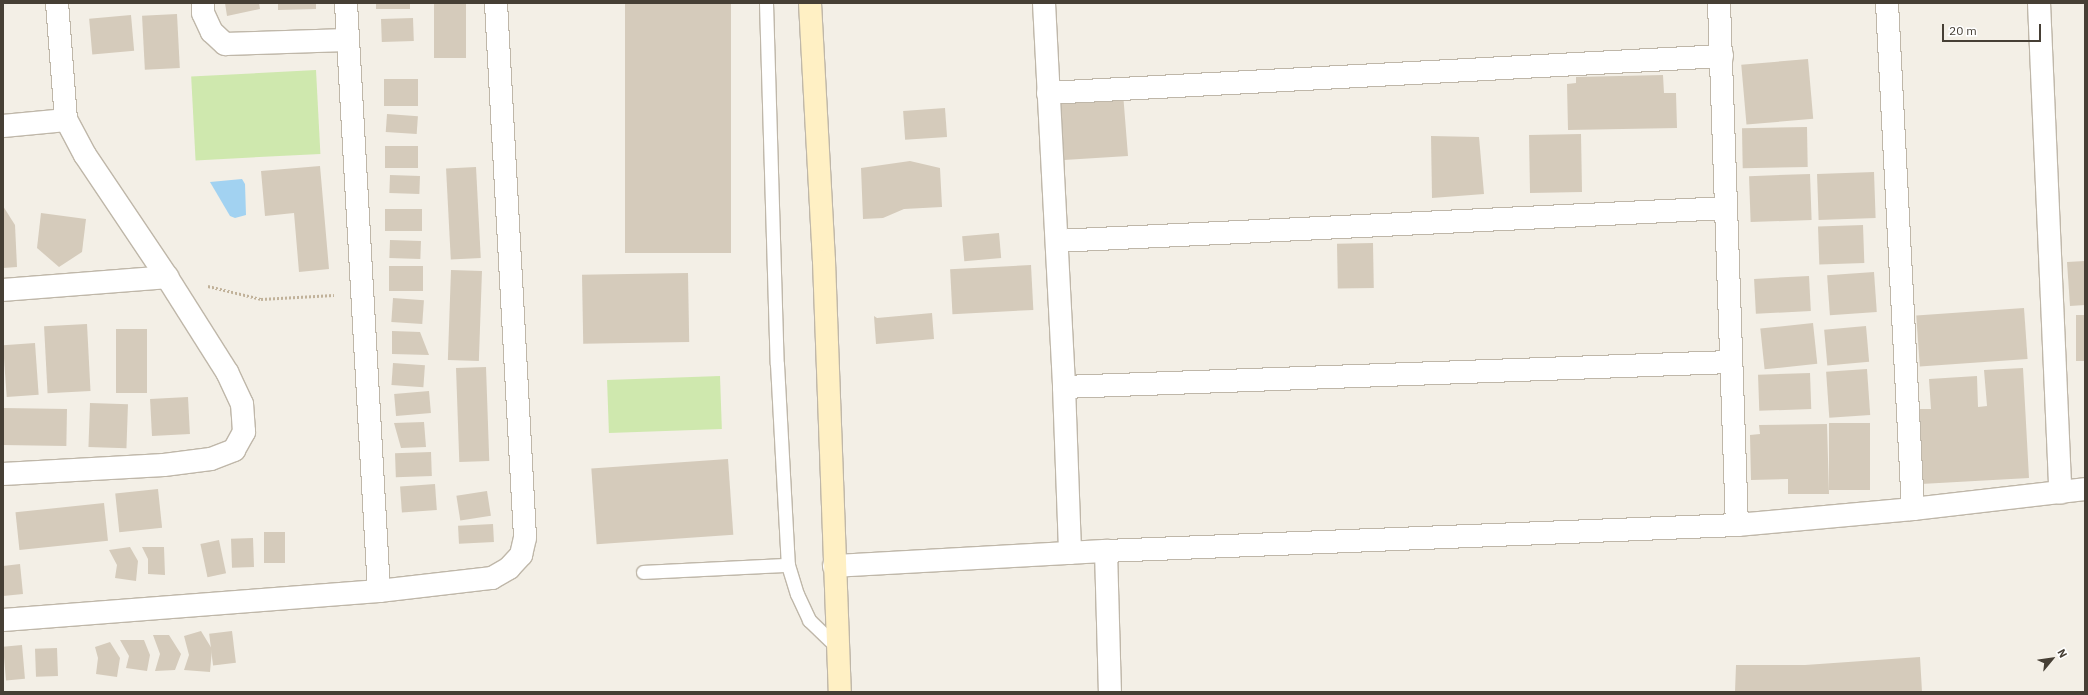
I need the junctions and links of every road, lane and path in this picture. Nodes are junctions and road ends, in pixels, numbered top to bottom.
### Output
1 (57, 3) edge
2 (203, 3) edge
3 (346, 3) edge
4 (496, 3) edge
5 (766, 3) edge
6 (810, 3) edge
7 (1044, 3) edge
8 (1719, 3) edge
9 (1887, 3) edge
10 (2038, 3) edge
11 (347, 40) junction
12 (1722, 56) junction
13 (1048, 93) junction
14 (66, 120) junction
15 (3, 126) edge
16 (1726, 208) junction
17 (1057, 242) junction
18 (167, 277) junction
19 (3, 290) edge
20 (362, 294) junction
21 (1730, 362) junction
22 (1064, 387) junction
23 (3, 474) edge
24 (2085, 489) edge
25 (2060, 493) junction
26 (1913, 509) junction
27 (1737, 525) junction
28 (1106, 551) junction
29 (1070, 553) junction
30 (788, 565) junction
31 (834, 566) junction
32 (643, 572) dead end
33 (379, 591) junction
34 (3, 620) edge
35 (837, 647) junction
36 (840, 692) edge
37 (1110, 692) edge

1 - 14 street
2 - 11 street
3 - 11 street
4 - 33 street
5 - 30 lane
6 - 31 street
7 - 13 street
8 - 12 street
9 - 26 street
10 - 25 street
11 - 20 street
12 - 13 street
12 - 16 street
13 - 17 street
14 - 15 street
14 - 18 street
16 - 17 street
16 - 21 street
17 - 22 street
18 - 19 street
18 - 20 path
18 - 23 street
20 - 33 street
21 - 22 street
21 - 27 street
22 - 29 street
24 - 25 street
25 - 26 street
26 - 27 street
27 - 28 street
28 - 29 street
28 - 37 street
29 - 31 street
30 - 32 lane
30 - 35 lane
31 - 35 street
33 - 34 street
35 - 36 street

